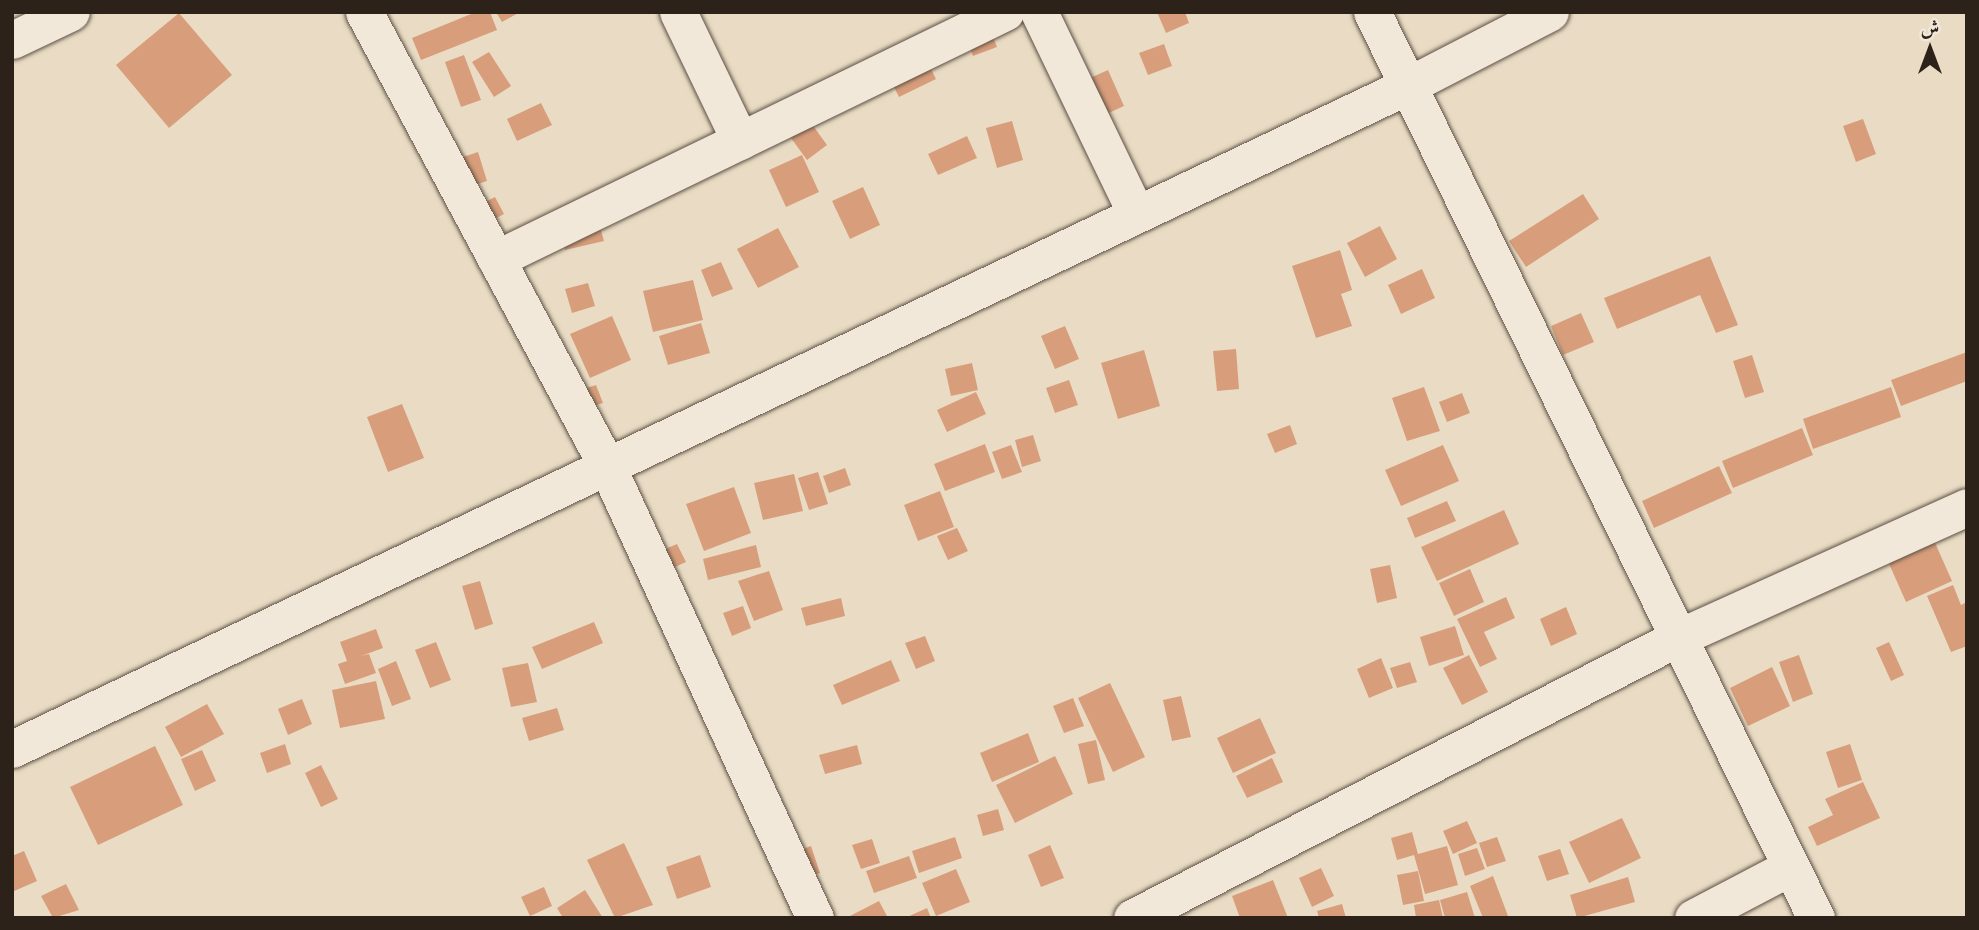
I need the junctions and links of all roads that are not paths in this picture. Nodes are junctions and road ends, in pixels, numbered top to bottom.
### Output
1 (364, 12) edge
2 (678, 12) edge
3 (1005, 12) edge
4 (1039, 12) edge
5 (1372, 12) edge
6 (1550, 12) edge
7 (54, 16) edge
8 (12, 40) edge
9 (1405, 87) junction
10 (740, 141) junction
11 (1136, 214) junction
12 (496, 260) junction
13 (607, 466) junction
14 (1967, 507) edge
15 (1675, 639) junction
16 (12, 749) edge
17 (1790, 867) junction
18 (815, 918) edge
19 (1132, 918) edge
20 (1693, 918) edge
21 (1816, 918) edge

1 - 12 street
2 - 10 street
3 - 10 street
4 - 11 street
5 - 9 street
6 - 9 street
7 - 8 street
9 - 11 street
9 - 15 street
10 - 12 street
11 - 13 street
12 - 13 street
13 - 16 street
13 - 18 street
14 - 15 street
15 - 17 street
15 - 19 street
17 - 20 street
17 - 21 street

